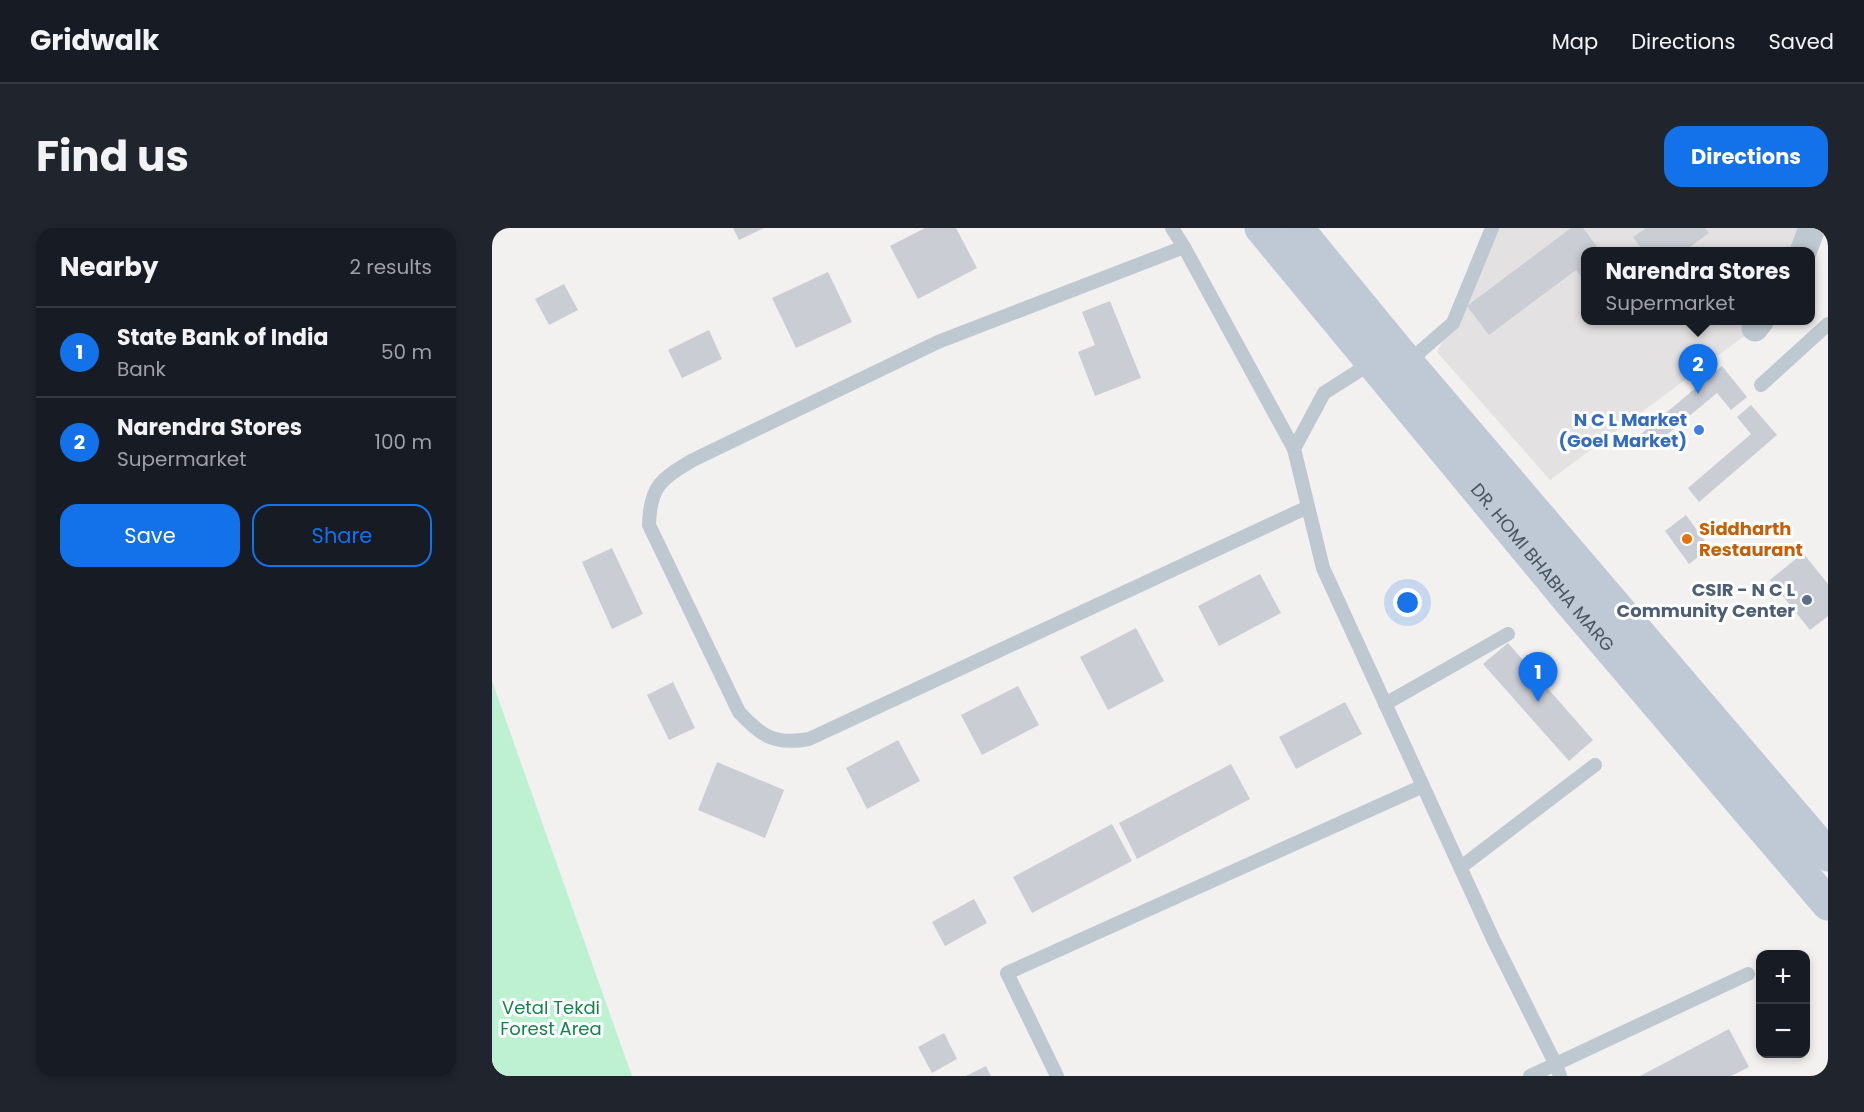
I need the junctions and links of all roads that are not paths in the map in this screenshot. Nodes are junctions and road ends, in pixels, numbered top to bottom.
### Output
1 (1172, 228) edge
2 (1261, 228) edge
3 (1297, 228) edge
4 (1492, 228) edge
5 (1812, 228) edge
6 (1184, 247) junction
7 (1805, 247) edge
8 (1828, 324) edge
9 (1408, 362) junction
10 (1371, 363) junction
11 (1761, 386) dead end
12 (1294, 449) junction
13 (1308, 507) junction
14 (1508, 634) dead end
15 (1385, 704) junction
16 (1595, 765) dead end
17 (1423, 786) junction
18 (1828, 855) edge
19 (1461, 867) junction
20 (1828, 904) edge
21 (1748, 974) dead end
22 (1558, 1070) edge
23 (1057, 1076) edge
24 (1530, 1076) edge

1 - 6 lane
2 - 10 main road, DR. HOMI BHABHA MARG
3 - 9 main road, DR. HOMI BHABHA MARG
4 - 9 lane
5 - 7 street
6 - 12 lane
6 - 13 lane
8 - 11 lane
9 - 18 main road, DR. HOMI BHABHA MARG
10 - 12 lane
10 - 20 main road, DR. HOMI BHABHA MARG
12 - 13 lane
13 - 15 lane
14 - 15 lane
15 - 17 lane
16 - 19 lane
17 - 19 lane
17 - 23 lane
19 - 22 lane
21 - 22 lane
22 - 24 lane

